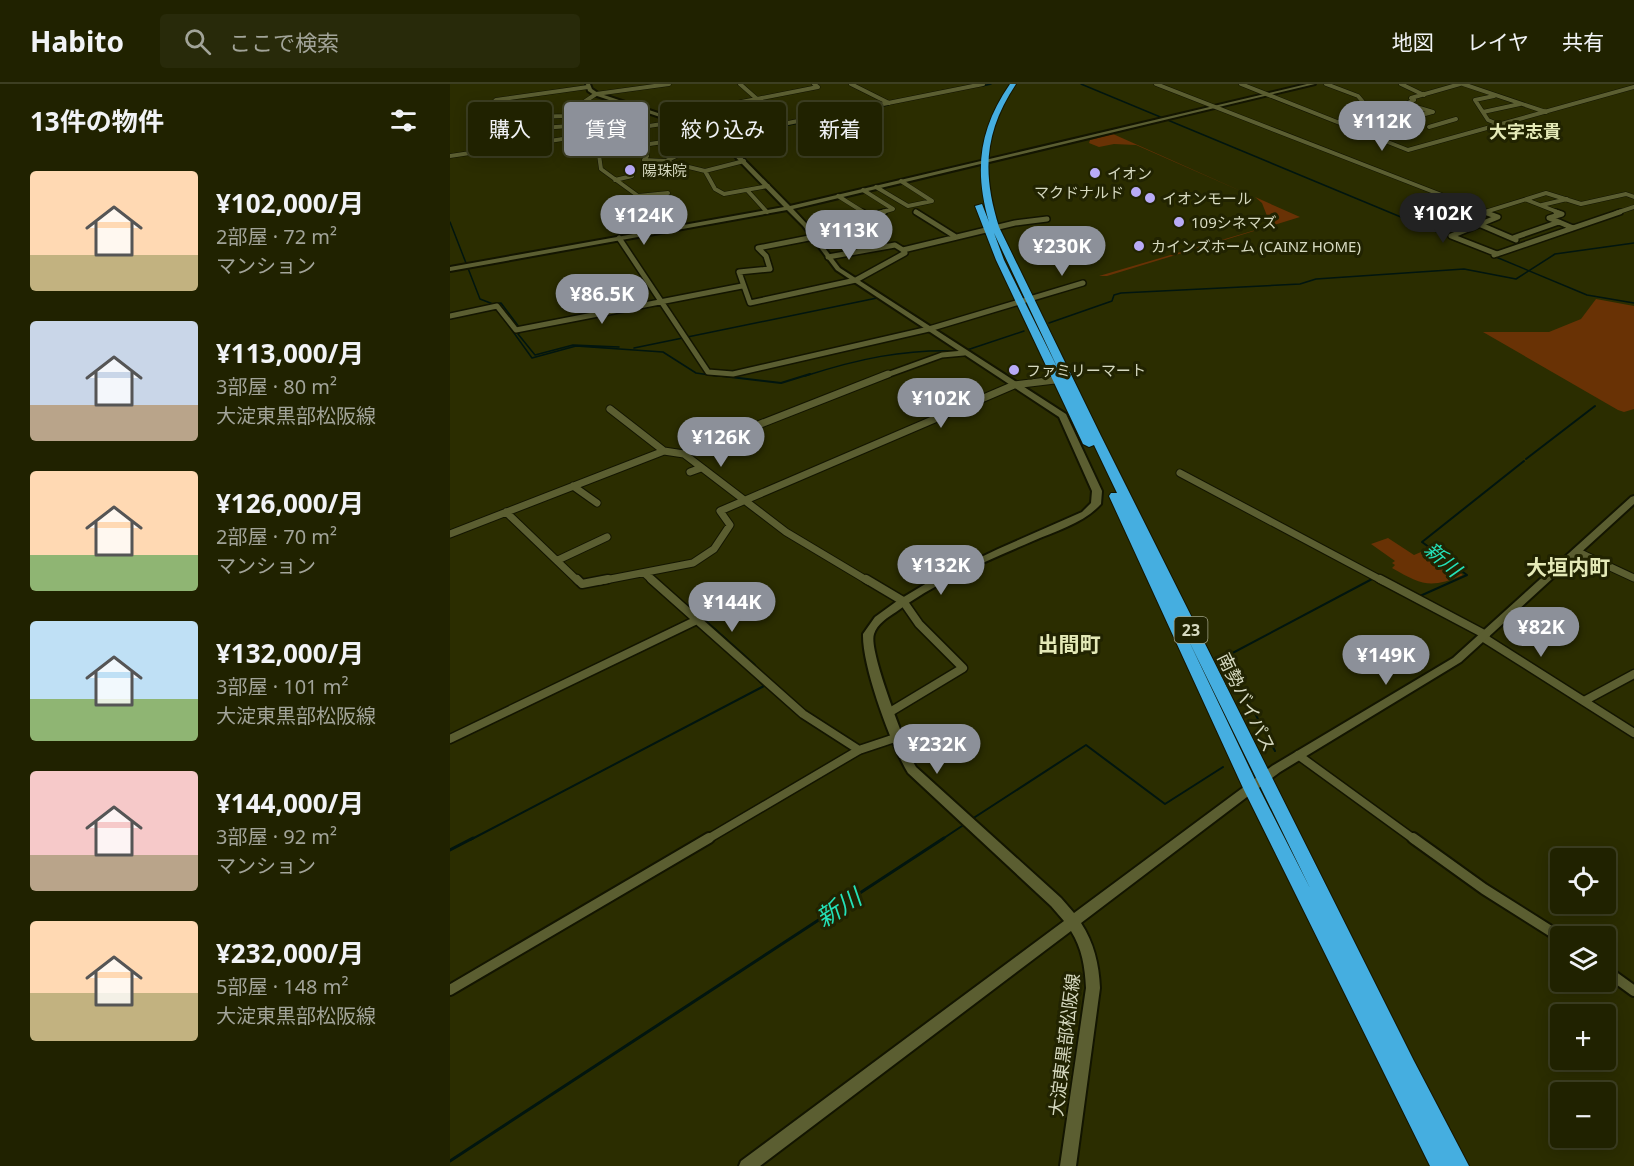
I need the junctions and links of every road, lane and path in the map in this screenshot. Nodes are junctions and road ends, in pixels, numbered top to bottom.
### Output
1 (669, 84) edge
2 (740, 84) edge
3 (814, 84) edge
4 (851, 84) edge
5 (984, 84) edge
6 (1008, 84) edge
7 (1013, 84) edge
8 (1156, 84) edge
9 (1241, 84) edge
10 (1314, 84) edge
11 (1326, 84) edge
12 (1401, 84) edge
13 (1461, 84) edge
14 (588, 86) edge
15 (1634, 87) edge
16 (596, 94) junction
17 (1271, 94) junction
18 (1424, 95) junction
19 (1496, 96) junction
20 (757, 99) junction
21 (494, 102) edge
22 (619, 102) edge
23 (741, 102) edge
24 (889, 103) junction
25 (1521, 104) junction
26 (1216, 107) junction
27 (1483, 112) junction
28 (1546, 112) junction
29 (552, 116) edge
30 (1456, 119) dead end
31 (786, 122) edge
32 (1339, 122) junction
33 (1500, 125) junction
34 (1429, 127) dead end
35 (1364, 132) junction
36 (468, 153) edge
37 (450, 156) edge
38 (598, 156) edge
39 (646, 156) edge
40 (676, 156) edge
41 (738, 156) edge
42 (666, 161) junction
43 (744, 162) junction
44 (979, 163) junction
45 (705, 171) junction
46 (632, 176) dead end
47 (615, 180) junction
48 (901, 181) junction
49 (768, 186) junction
50 (876, 187) junction
51 (747, 190) junction
52 (863, 190) junction
53 (668, 193) dead end
54 (638, 196) junction
55 (838, 196) junction
56 (1634, 197) edge
57 (1567, 199) junction
58 (1526, 200) junction
59 (1542, 205) junction
60 (908, 206) junction
61 (1634, 207) edge
62 (788, 208) junction
63 (767, 212) junction
64 (1485, 212) junction
65 (869, 216) junction
66 (1047, 219) dead end
67 (875, 220) dead end
68 (1559, 222) junction
69 (1481, 225) junction
70 (991, 228) junction
71 (1573, 228) junction
72 (665, 230) junction
73 (814, 237) junction
74 (956, 237) junction
75 (619, 238) junction
76 (1513, 238) junction
77 (1526, 244) junction
78 (903, 250) junction
79 (828, 257) junction
80 (450, 268) edge
81 (856, 280) junction
82 (1083, 283) dead end
83 (742, 286) junction
84 (1024, 301) junction
85 (661, 302) junction
86 (450, 316) edge
87 (929, 329) junction
88 (962, 352) junction
89 (1063, 380) junction
90 (1014, 385) junction
91 (610, 409) dead end
92 (664, 450) junction
93 (684, 454) junction
94 (701, 468) junction
95 (690, 472) dead end
96 (1180, 473) dead end
97 (573, 486) junction
98 (1634, 499) edge
99 (744, 500) junction
100 (597, 503) dead end
101 (506, 512) junction
102 (450, 534) edge
103 (607, 537) dead end
104 (1578, 552) junction
105 (558, 560) junction
106 (644, 573) junction
107 (1634, 578) edge
108 (903, 601) junction
109 (697, 621) junction
110 (1485, 636) junction
111 (1634, 674) edge
112 (1584, 701) junction
113 (890, 712) junction
114 (1634, 733) edge
115 (898, 737) junction
116 (450, 739) edge
117 (859, 750) junction
118 (1298, 755) junction
119 (1264, 778) junction
120 (1251, 788) junction
121 (1073, 921) junction
122 (1550, 931) edge
123 (1616, 978) edge
124 (450, 990) edge
125 (1634, 991) edge
126 (747, 1166) edge
127 (1068, 1166) edge
128 (1441, 1166) edge
129 (1459, 1166) edge

1 - 16 street
2 - 20 street
3 - 20 street
4 - 24 street
5 - 24 street
6 - 44 highway, 南勢バイパス / 23
7 - 44 highway, 南勢バイパス / 23
8 - 26 street
9 - 17 street
10 - 17 street
11 - 32 street
12 - 18 street
13 - 18 street
13 - 19 street
14 - 16 street, 大淀東黒部松阪線
14 - 21 street
15 - 28 street
16 - 22 street, 大淀東黒部松阪線
16 - 29 street
17 - 26 street
17 - 32 street
18 - 35 street
19 - 25 street
19 - 27 street
20 - 23 street
24 - 31 street
25 - 27 street
25 - 28 street
26 - 44 street
26 - 64 street
27 - 33 street
28 - 33 street
30 - 34 street
32 - 35 street
33 - 35 street
36 - 37 street
38 - 47 street
39 - 42 street
40 - 42 street
41 - 43 street, 大淀東黒部松阪線
42 - 45 street
43 - 45 street
43 - 49 street, 大淀東黒部松阪線
44 - 48 street
44 - 70 highway, 南勢バイパス / 23
45 - 51 street
46 - 47 street
47 - 54 street
48 - 50 street
48 - 60 street
49 - 51 street
49 - 62 street, 大淀東黒部松阪線
50 - 52 street
50 - 60 street
51 - 63 street
52 - 55 street
52 - 65 street
53 - 54 street
54 - 72 street
55 - 62 street
55 - 65 street
56 - 57 street
57 - 58 street
57 - 59 street
58 - 59 street
58 - 64 street
59 - 68 street
60 - 74 street
61 - 71 street
62 - 63 street
62 - 73 street, 大淀東黒部松阪線
63 - 72 street
64 - 69 street
65 - 67 street
66 - 70 street
68 - 71 street
68 - 76 street
69 - 76 street
69 - 77 street
70 - 74 street
70 - 84 highway, 南勢バイパス / 23
71 - 77 street
72 - 75 street
73 - 79 street, 大淀東黒部松阪線
73 - 83 street
74 - 78 street
75 - 80 street
75 - 85 street
76 - 77 street
78 - 79 street
78 - 81 street
79 - 81 street, 大淀東黒部松阪線
81 - 83 street
81 - 87 street, 大淀東黒部松阪線
82 - 84 street
83 - 85 street
84 - 87 street
84 - 89 highway, 南勢バイパス / 23
85 - 86 street
85 - 87 street
87 - 88 street, 大淀東黒部松阪線
88 - 90 street, 大淀東黒部松阪線
88 - 93 street
89 - 90 street
89 - 119 highway, 南勢バイパス / 23
89 - 120 highway, 南勢バイパス / 23
90 - 99 street
90 - 108 street, 大淀東黒部松阪線
91 - 92 street
92 - 93 street
92 - 97 street
93 - 94 street
94 - 95 street
94 - 99 street
96 - 110 street
97 - 100 street
97 - 101 street
98 - 104 street
99 - 106 street
99 - 108 street
101 - 102 street
101 - 105 street
103 - 105 street
104 - 107 street
104 - 110 street
105 - 106 street
106 - 109 street
108 - 113 street, 大淀東黒部松阪線
108 - 113 street
109 - 116 street
109 - 117 street
110 - 112 street
110 - 118 street
111 - 112 street
112 - 114 street
113 - 115 street, 大淀東黒部松阪線
115 - 117 street
115 - 121 street, 大淀東黒部松阪線
117 - 124 street
118 - 119 street
118 - 122 street
119 - 120 street
119 - 129 highway, 南勢バイパス / 23
120 - 121 street
120 - 128 highway, 南勢バイパス / 23
121 - 126 street
121 - 127 street, 大淀東黒部松阪線
123 - 125 street

